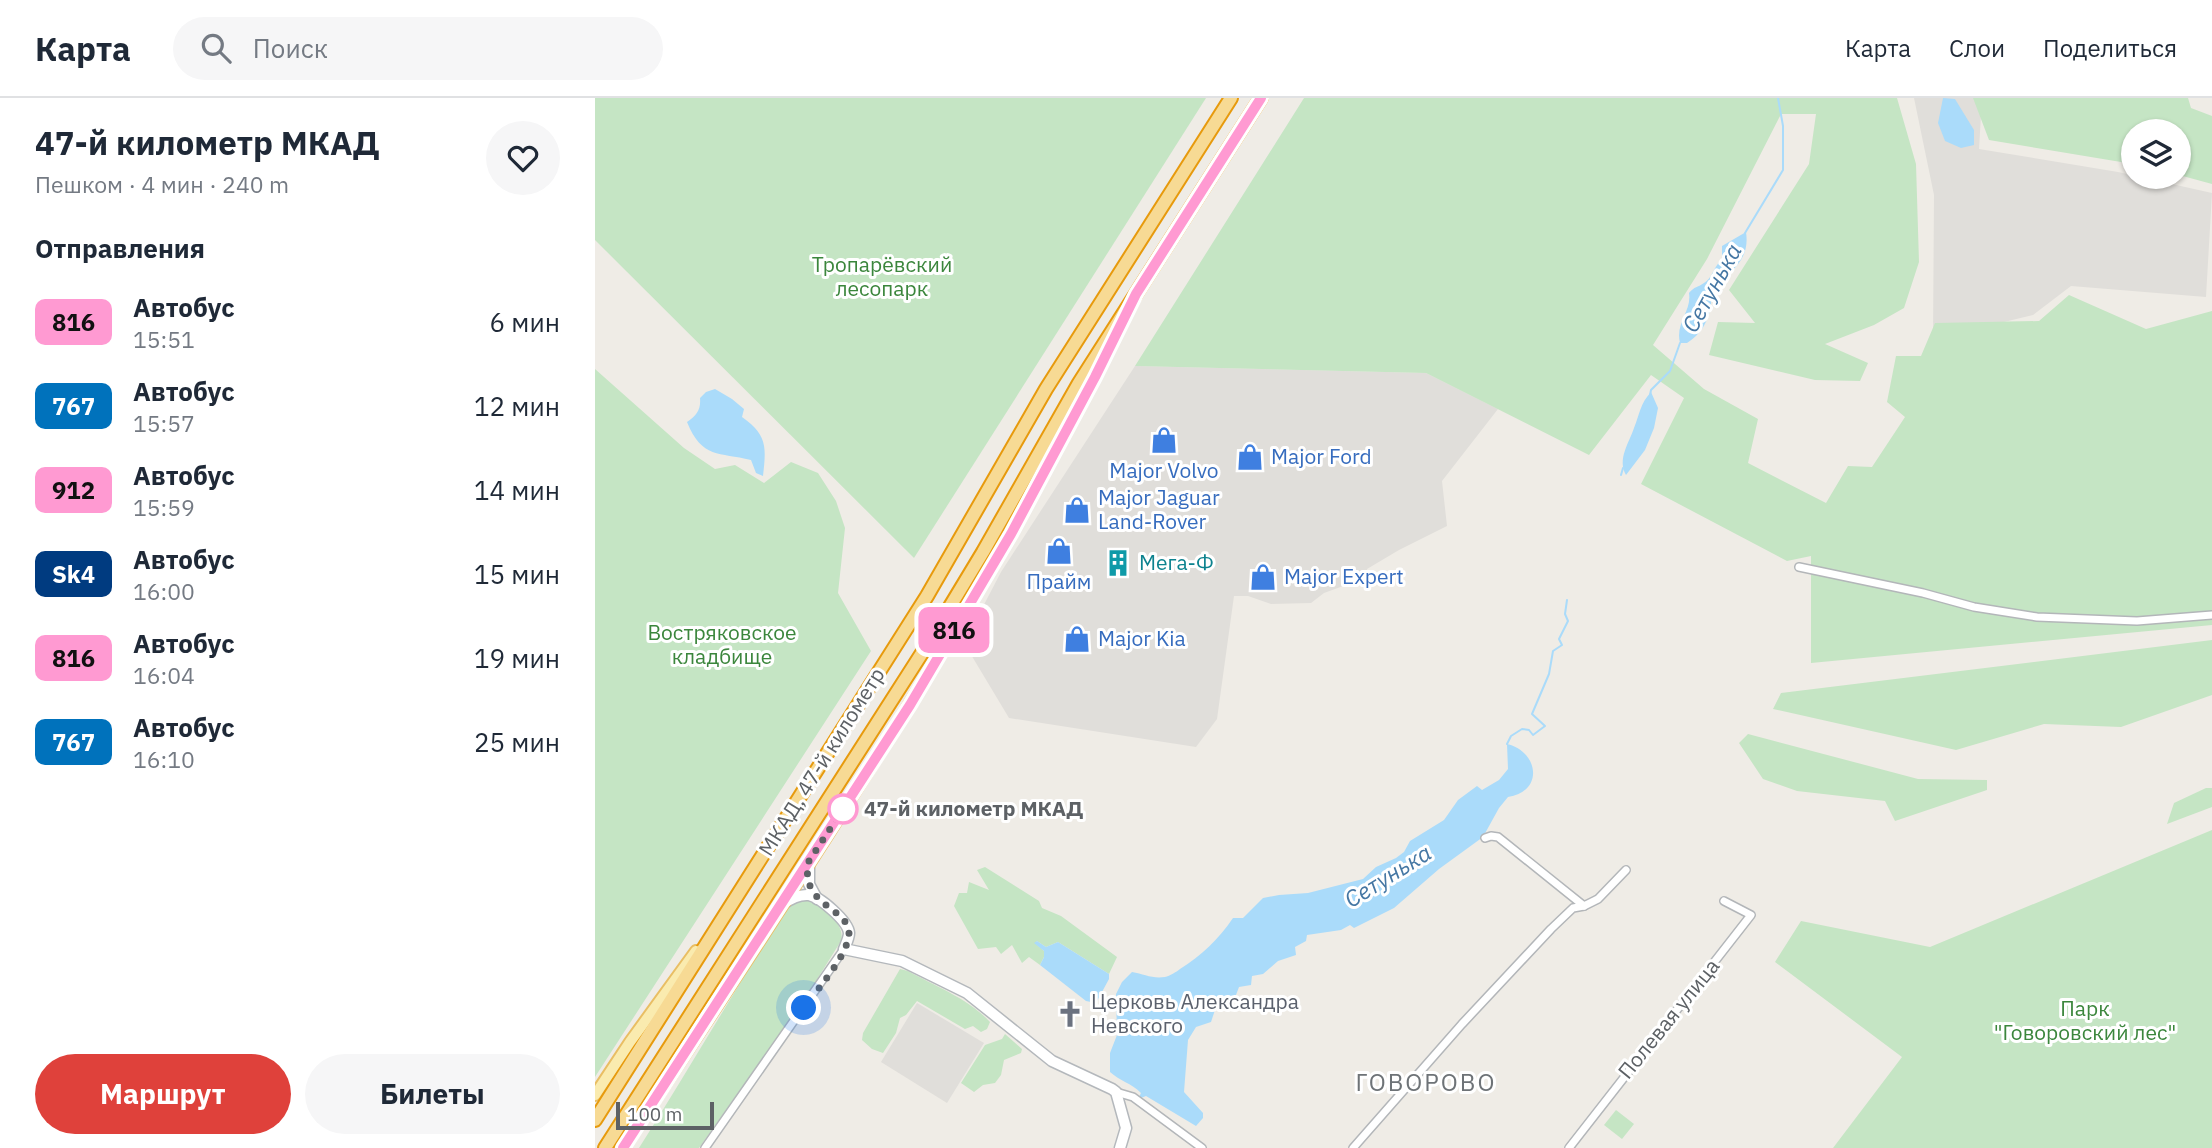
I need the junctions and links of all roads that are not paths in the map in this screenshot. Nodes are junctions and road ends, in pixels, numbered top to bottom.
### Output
1 (1231, 98) edge
2 (1261, 98) edge
3 (1136, 294) junction
4 (1799, 567) dead end
5 (2212, 615) edge
6 (1485, 838) dead end
7 (809, 861) junction
8 (1626, 870) dead end
9 (817, 899) junction
10 (1724, 901) dead end
11 (781, 906) junction
12 (1584, 906) junction
13 (726, 914) junction
14 (844, 949) junction
15 (1116, 1092) junction
16 (595, 1095) edge
17 (595, 1120) edge
18 (605, 1148) edge
19 (623, 1148) edge
20 (705, 1148) edge
21 (1120, 1148) edge
22 (1202, 1148) edge
23 (1353, 1148) edge
24 (1569, 1148) edge

1 - 13 highway, МКАД, 47-й километр
2 - 3 highway, МКАД, 47-й километр
3 - 7 main road
3 - 18 highway, МКАД, 47-й километр
4 - 5 street
6 - 12 street
7 - 9 street
7 - 11 main road
8 - 12 street
9 - 11 street
9 - 14 street
10 - 24 street, Полевая улица
11 - 19 main road
12 - 23 street
13 - 16 main road
13 - 17 highway, МКАД, 47-й километр
14 - 15 street
14 - 20 street
15 - 21 street
15 - 22 street

